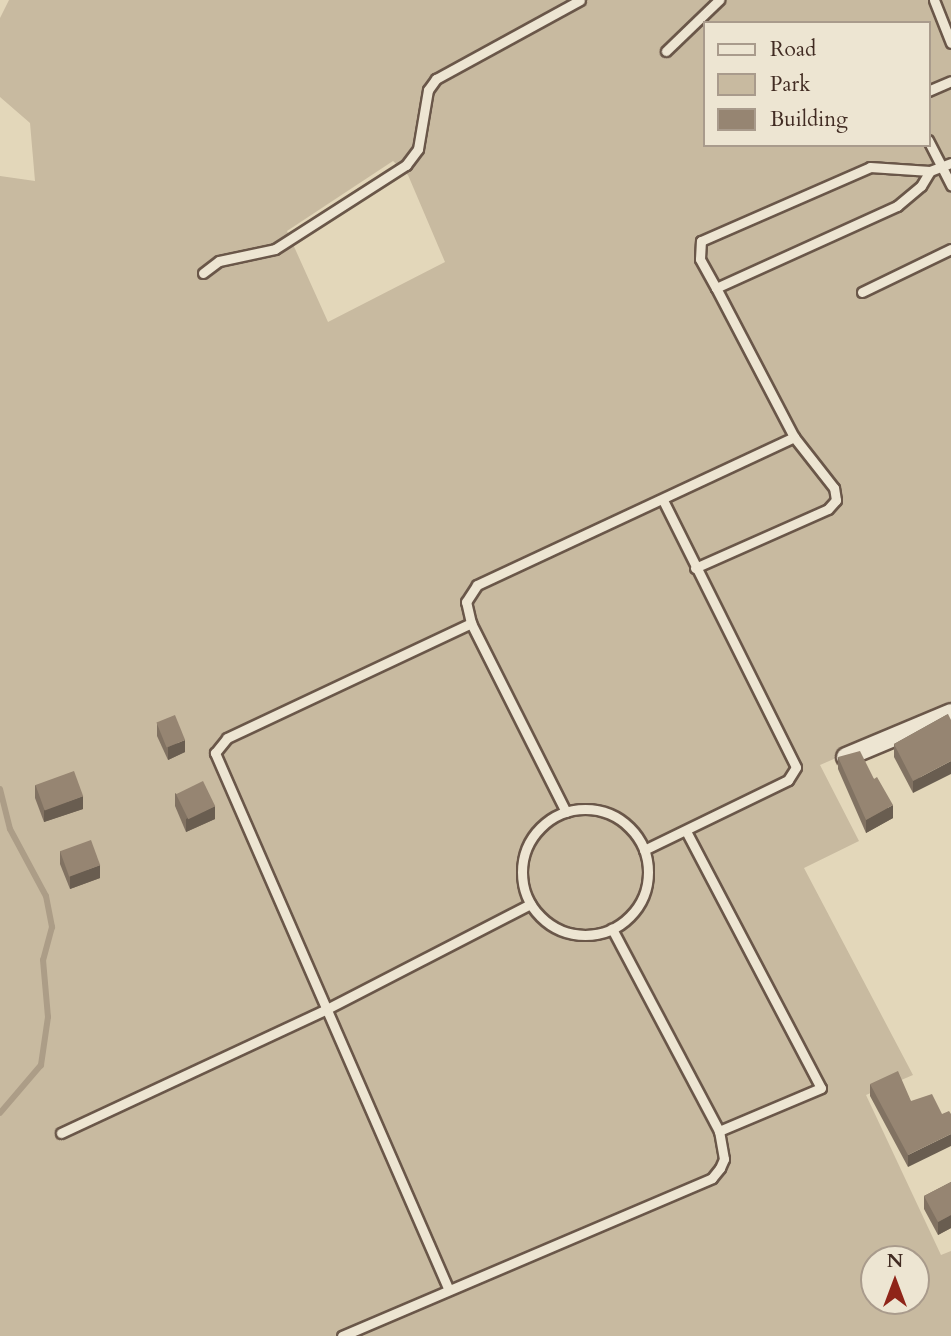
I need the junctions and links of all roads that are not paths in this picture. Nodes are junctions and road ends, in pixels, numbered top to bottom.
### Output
1 (580, 0) edge
2 (719, 0) edge
3 (934, 0) edge
4 (947, 21) edge
5 (951, 43) edge
6 (666, 51) dead end
7 (951, 81) edge
8 (930, 90) edge
9 (930, 143) edge
10 (946, 165) edge
11 (930, 171) junction
12 (951, 185) edge
13 (951, 249) edge
14 (203, 273) dead end
15 (716, 288) junction
16 (862, 292) dead end
17 (794, 437) junction
18 (663, 500) junction
19 (695, 568) junction
20 (471, 623) junction
21 (951, 713) edge
22 (846, 757) edge
23 (566, 812) junction
24 (686, 831) junction
25 (644, 850) junction
26 (530, 904) junction
27 (612, 929) junction
28 (324, 1010) junction
29 (719, 1130) junction
30 (61, 1133) dead end
31 (448, 1288) junction
32 (342, 1336) edge

1 - 14 lane
2 - 6 lane
3 - 4 lane
4 - 5 lane
7 - 8 lane
9 - 10 lane
10 - 11 lane
10 - 12 lane
11 - 15 lane
11 - 15 lane
13 - 16 lane
15 - 17 lane
17 - 18 lane
17 - 19 lane
18 - 19 lane
18 - 20 lane
19 - 24 lane
20 - 23 lane
20 - 28 lane
21 - 22 street
23 - 25 lane
23 - 26 lane
24 - 25 lane
24 - 29 lane
25 - 27 lane
26 - 27 lane
26 - 28 lane
27 - 29 lane
28 - 30 lane
28 - 31 lane
29 - 31 lane
31 - 32 lane

